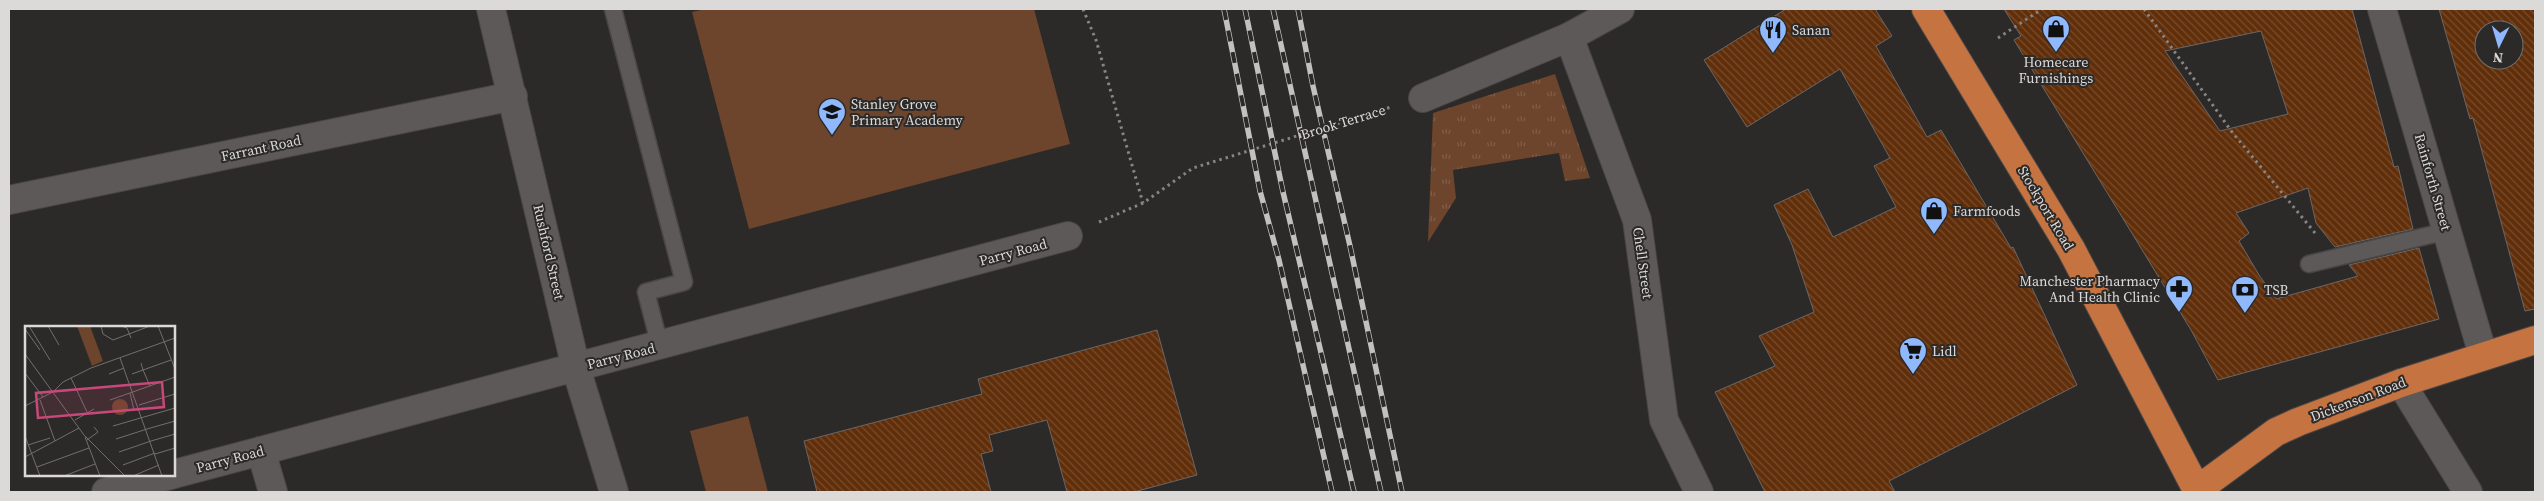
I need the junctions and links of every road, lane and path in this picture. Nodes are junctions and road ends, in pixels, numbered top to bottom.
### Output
1 (491, 9) edge
2 (613, 9) edge
3 (1083, 9) edge
4 (1620, 9) edge
5 (1926, 9) edge
6 (2042, 9) edge
7 (2144, 9) edge
8 (2382, 9) edge
9 (1569, 37) junction
10 (1998, 38) dead end
11 (513, 96) junction
12 (1423, 98) joint
13 (9, 200) edge
14 (1143, 202) junction
15 (2447, 231) junction
16 (1068, 236) joint
17 (2335, 258) junction
18 (2308, 264) dead end
19 (2535, 340) edge
20 (660, 346) junction
21 (2484, 356) junction
22 (576, 368) junction
23 (2401, 383) junction
24 (260, 451) junction
25 (175, 473) edge
26 (165, 476) edge
27 (2198, 491) edge
28 (106, 492) edge
29 (273, 492) edge
30 (614, 492) edge
31 (1699, 492) edge
32 (2468, 492) edge

1 - 11 street, Rushford Street
2 - 20 lane
3 - 14 path
4 - 9 street
5 - 27 highway, Stockport Road
6 - 10 path
7 - 17 path
8 - 15 street, Rainforth Street
9 - 12 street
9 - 31 street, Chell Street
11 - 13 street, Farrant Road
11 - 22 street, Rushford Street
12 - 14 path, Brook Terrace
14 - 16 path, Brook Terrace
15 - 17 lane
15 - 21 street, Rainforth Street
16 - 20 street, Parry Road
17 - 18 lane
19 - 21 highway, Dickenson Road
20 - 22 street, Parry Road
21 - 23 highway, Dickenson Road
22 - 24 street, Parry Road
22 - 30 street, Rushford Street
23 - 27 highway, Dickenson Road
23 - 32 street
24 - 25 street, Parry Road
24 - 29 street
26 - 28 street, Parry Road

